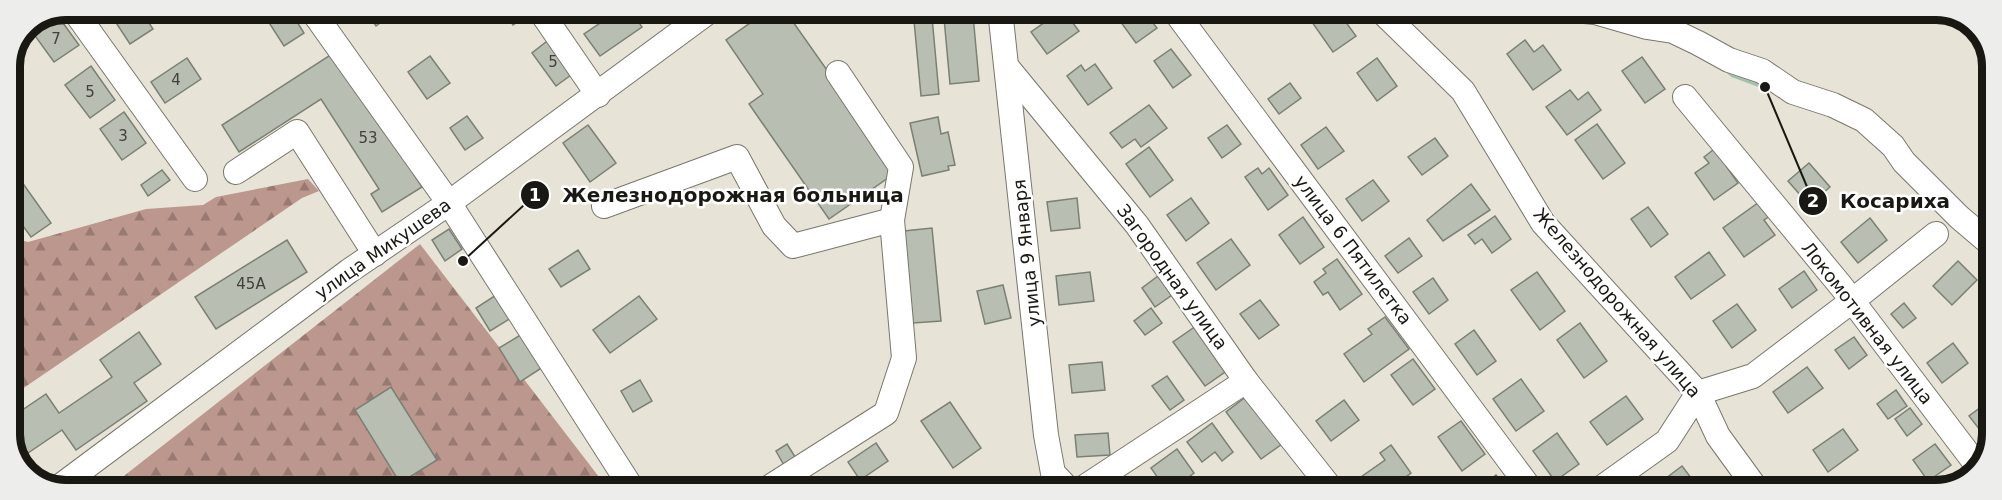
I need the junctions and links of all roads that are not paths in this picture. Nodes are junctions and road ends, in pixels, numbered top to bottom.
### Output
1 (81, 20) edge
2 (319, 20) edge
3 (547, 20) edge
4 (697, 20) edge
5 (1001, 20) edge
6 (1181, 20) edge
7 (1390, 20) edge
8 (1623, 20) edge
9 (1007, 67) junction
10 (838, 73) dead end
11 (598, 95) junction
12 (1684, 97) dead end
13 (236, 172) dead end
14 (195, 179) dead end
15 (449, 203) junction
16 (604, 206) dead end
17 (892, 220) junction
18 (1936, 234) dead end
19 (1982, 236) edge
20 (375, 254) junction
21 (1852, 301) junction
22 (1246, 381) junction
23 (1698, 393) junction
24 (1974, 461) edge
25 (68, 480) edge
26 (627, 480) edge
27 (801, 480) edge
28 (1060, 480) edge
29 (1095, 480) edge
30 (1324, 480) edge
31 (1524, 480) edge
32 (1612, 480) edge
33 (1750, 480) edge

1 - 14 street
2 - 15 street
3 - 11 street
4 - 11 street, улица Микушева
5 - 9 street, улица 9 Января
6 - 31 street, улица 6 Пятилетка
7 - 23 street, Железнодорожная улица
8 - 19 street
9 - 22 street, Загородная улица
9 - 28 street, улица 9 Января
10 - 17 street
11 - 15 street, улица Микушева
12 - 21 street, Локомотивная улица
13 - 20 street
15 - 20 street, улица Микушева
15 - 26 street
16 - 17 street
17 - 27 street
18 - 21 street
20 - 25 street, улица Микушева
21 - 23 street
21 - 24 street, Локомотивная улица
22 - 29 street
22 - 30 street, Загородная улица
23 - 32 street
23 - 33 street, Железнодорожная улица

